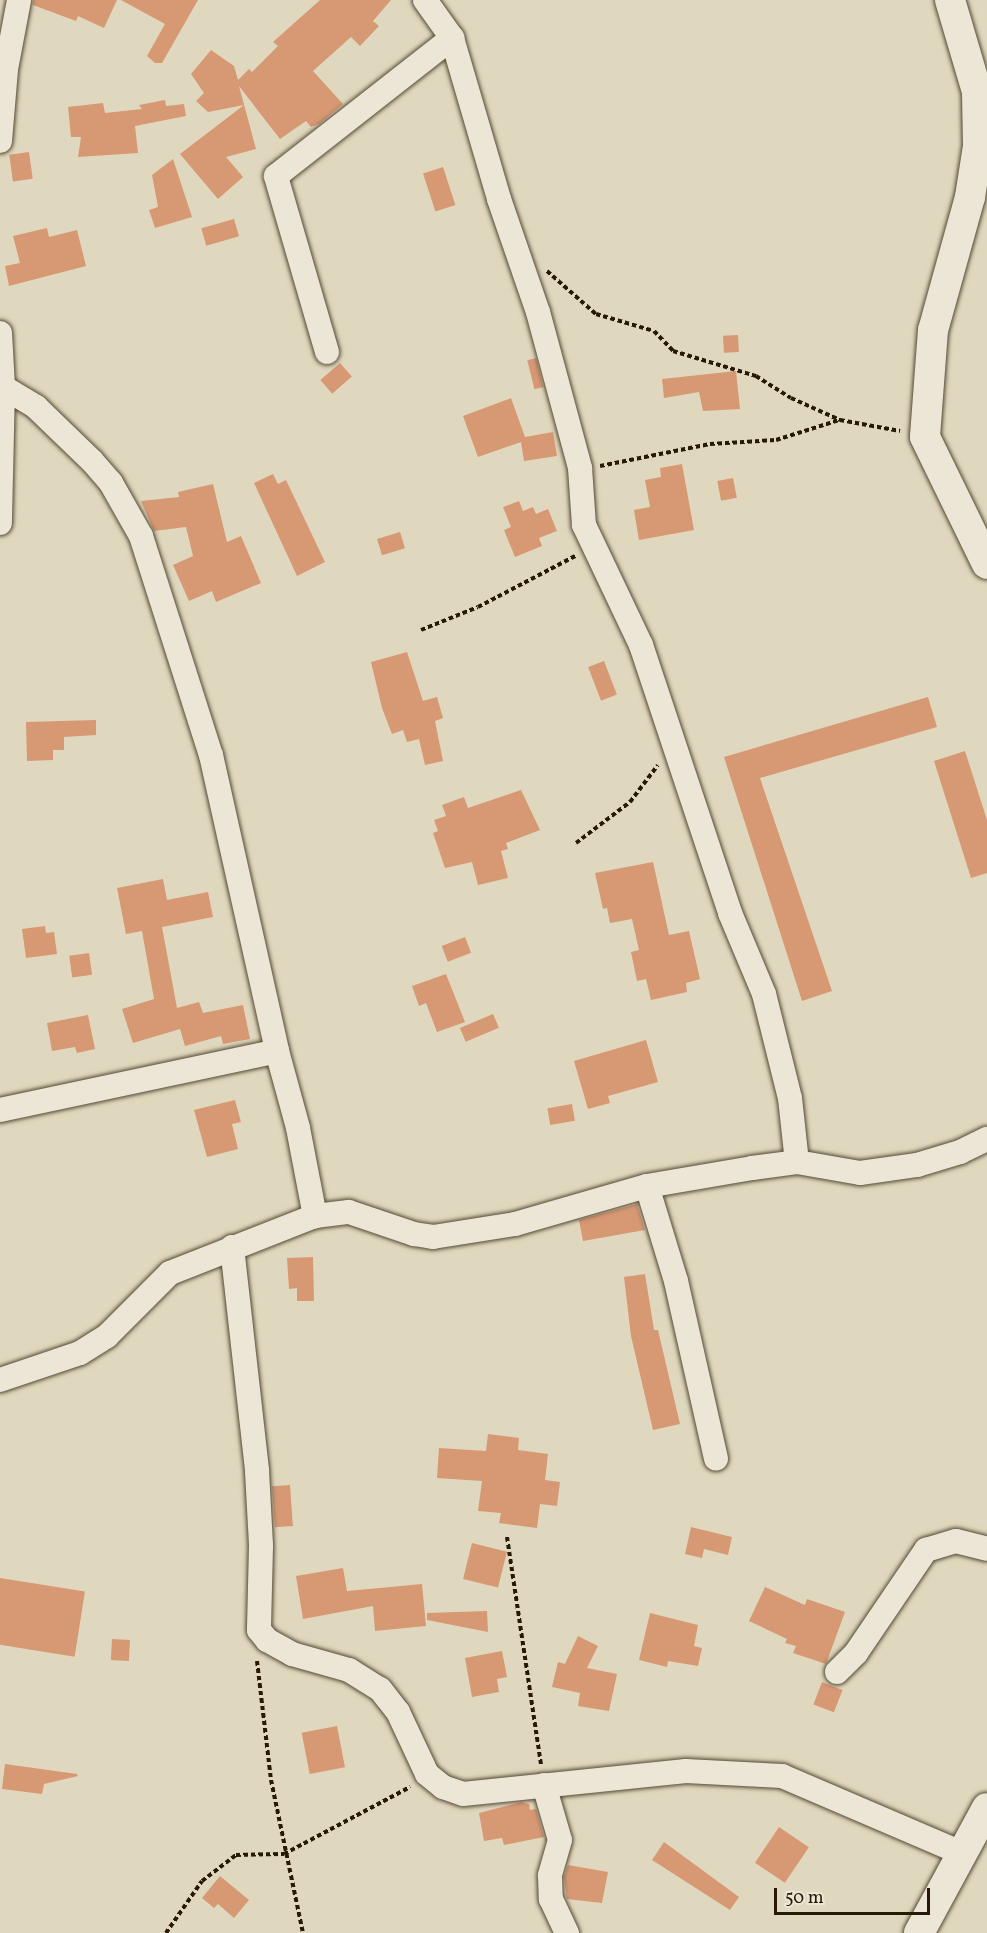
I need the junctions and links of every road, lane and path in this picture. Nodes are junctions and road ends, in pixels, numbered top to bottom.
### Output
1 (19, 0) edge
2 (425, 0) edge
3 (950, 0) edge
4 (452, 38) junction
5 (0, 141) edge
6 (978, 201) edge
7 (518, 249) junction
8 (0, 333) edge
9 (327, 352) dead end
10 (3, 387) junction
11 (840, 420) junction
12 (925, 437) junction
13 (580, 468) junction
14 (0, 523) edge
15 (595, 543) junction
16 (986, 560) edge
17 (421, 630) dead end
18 (672, 745) junction
19 (576, 843) dead end
20 (277, 1051) junction
21 (0, 1110) edge
22 (987, 1139) edge
23 (797, 1162) junction
24 (647, 1186) junction
25 (315, 1216) junction
26 (232, 1247) junction
27 (0, 1380) edge
28 (716, 1459) dead end
29 (507, 1537) dead end
30 (987, 1549) edge
31 (259, 1630) junction
32 (837, 1672) dead end
33 (427, 1774) junction
34 (544, 1785) junction
35 (987, 1808) edge
36 (962, 1853) junction
37 (284, 1854) junction
38 (166, 1933) edge
39 (303, 1933) edge
40 (567, 1933) edge
41 (919, 1933) edge

1 - 5 street
2 - 4 street
3 - 6 street
4 - 7 street
4 - 9 street
6 - 12 street
7 - 11 path
7 - 13 street
8 - 10 street
10 - 14 street
10 - 20 street
11 - 12 path
11 - 13 path
12 - 16 street
13 - 15 street
15 - 17 path
15 - 18 street
18 - 19 path
18 - 23 street
20 - 21 street
20 - 25 street
22 - 23 street
23 - 24 street
24 - 25 street
24 - 28 street
25 - 26 street
26 - 27 street
26 - 31 street
29 - 34 path
30 - 32 street
31 - 33 street
31 - 37 path
33 - 34 street
33 - 37 path
34 - 36 street
34 - 40 street
35 - 36 street
36 - 41 street
37 - 38 path
37 - 39 path

